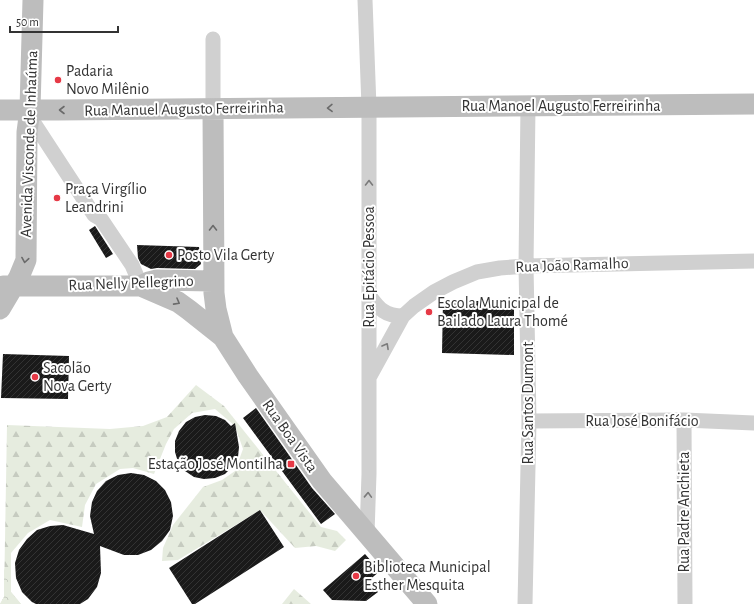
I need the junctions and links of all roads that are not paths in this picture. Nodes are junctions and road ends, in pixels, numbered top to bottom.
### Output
1 (33, 0) edge
2 (365, 0) edge
3 (213, 39) dead end
4 (754, 104) edge
5 (528, 106) junction
6 (369, 107) junction
7 (213, 109) junction
8 (0, 110) edge
9 (30, 113) junction
10 (754, 261) edge
11 (526, 266) junction
12 (213, 281) junction
13 (7, 286) edge
14 (141, 286) junction
15 (369, 295) junction
16 (0, 309) edge
17 (403, 316) junction
18 (222, 337) junction
19 (369, 376) junction
20 (684, 420) junction
21 (529, 421) junction
22 (754, 424) edge
23 (367, 534) junction
24 (427, 604) edge
25 (525, 604) edge
26 (685, 604) edge

1 - 9 main road, Avenida Visconde de Inhaúma
2 - 6 street, Rua Epitácio Pessoa
3 - 7 street
4 - 5 main road, Rua Manoel Augusto Ferreirinha
5 - 6 main road, Rua Manoel Augusto Ferreirinha
5 - 11 street, Rua Santos Dumont
6 -> 7 main road, Rua Manuel Augusto Ferreirinha
15 -> 6 street, Rua Epitácio Pessoa
7 -> 9 main road, Rua Manuel Augusto Ferreirinha
12 -> 7 main road
8 - 9 main road, Rua Manuel Augusto Ferreirinha
9 -> 13 main road, Avenida Visconde de Inhaúma
9 - 14 street
10 - 11 street, Rua João Ramalho
11 - 17 street, Rua João Ramalho
11 - 21 street, Rua Santos Dumont
12 - 14 main road, Rua Nelly Pellegrino
12 - 18 main road
13 - 14 main road, Rua Nelly Pellegrino
13 - 16 main road, Avenida Visconde de Inhaúma
14 -> 18 main road, Rua Boa Vista
15 - 17 street
15 - 19 street, Rua Epitácio Pessoa
19 -> 17 street, Rua João Ramalho
18 - 23 main road, Rua Boa Vista
23 -> 19 street, Rua Epitácio Pessoa
20 - 21 street, Rua José Bonifácio
20 - 22 street, Rua José Bonifácio
20 - 26 street, Rua Padre Anchieta
21 - 25 street, Rua Santos Dumont
23 - 24 main road, Rua Boa Vista

